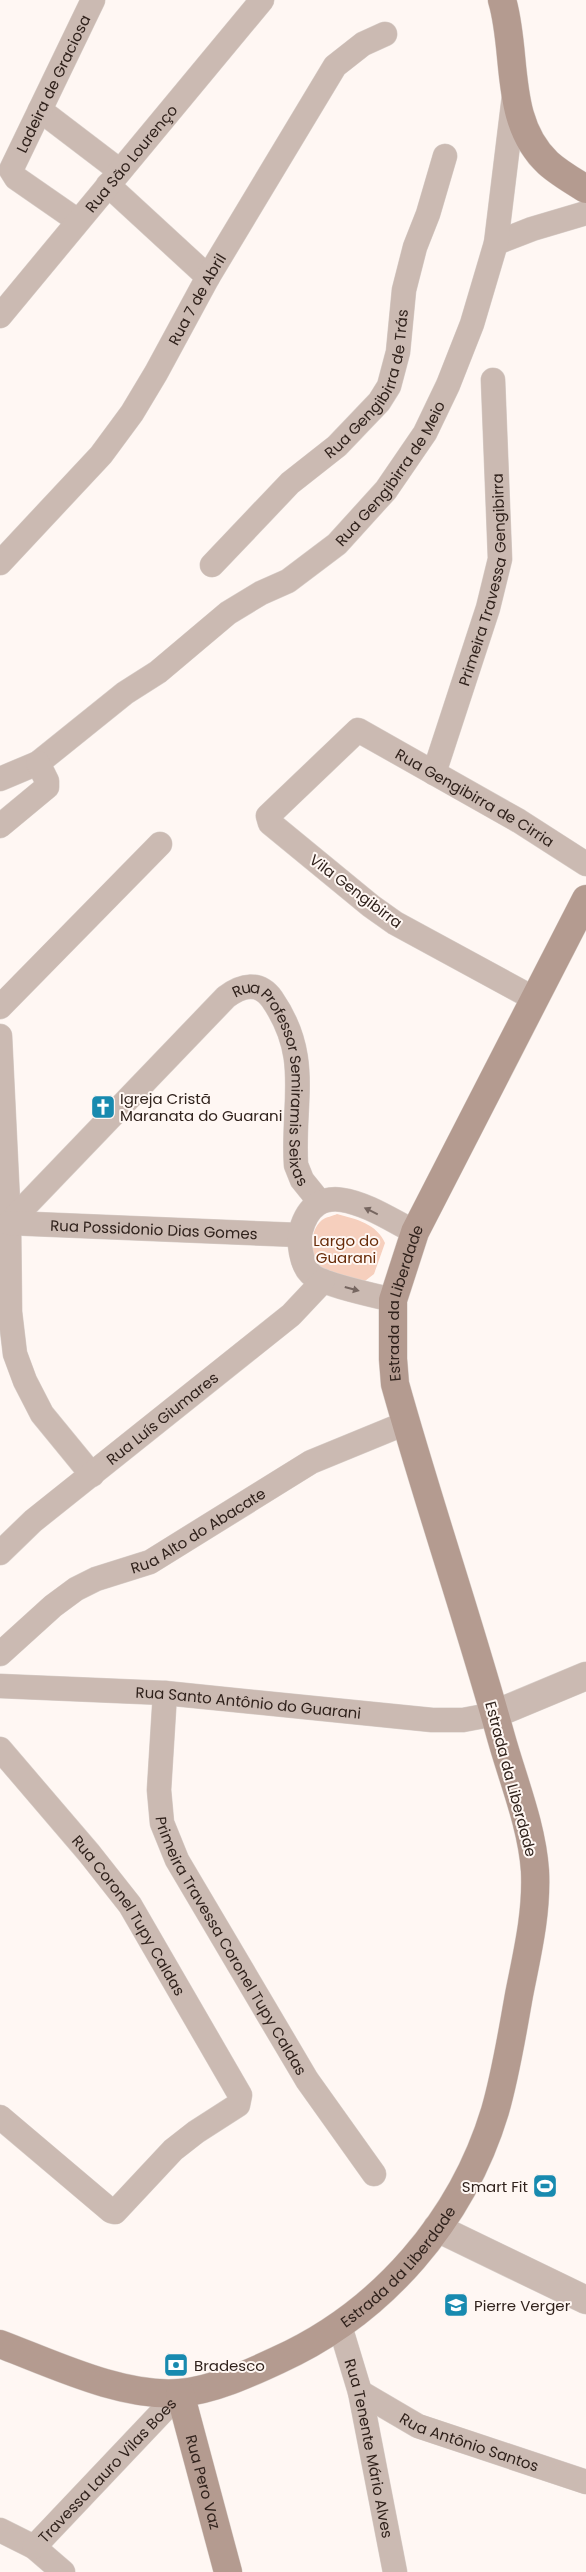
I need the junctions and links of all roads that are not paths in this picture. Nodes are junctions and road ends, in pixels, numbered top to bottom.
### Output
1 (94, 0) edge
2 (262, 0) edge
3 (502, 0) edge
4 (385, 34) dead end
5 (515, 93) junction
6 (40, 110) junction
7 (445, 156) dead end
8 (114, 178) junction
9 (586, 189) edge
10 (586, 213) edge
11 (78, 221) junction
12 (496, 243) junction
13 (208, 277) junction
14 (0, 316) edge
15 (493, 380) dead end
16 (0, 562) edge
17 (212, 565) dead end
18 (38, 763) junction
19 (434, 773) junction
20 (0, 779) edge
21 (268, 816) joint
22 (0, 826) edge
23 (160, 844) dead end
24 (586, 864) edge
25 (586, 899) edge
26 (533, 998) junction
27 (0, 1007) edge
28 (0, 1036) edge
29 (319, 1201) junction
30 (9, 1223) junction
31 (415, 1232) junction
32 (299, 1235) junction
33 (323, 1281) junction
34 (393, 1300) junction
35 (406, 1423) junction
36 (92, 1475) junction
37 (0, 1553) edge
38 (0, 1654) edge
39 (586, 1676) edge
40 (0, 1686) edge
41 (165, 1693) junction
42 (495, 1714) junction
43 (0, 1749) edge
44 (0, 2117) edge
45 (374, 2174) dead end
46 (437, 2228) junction
47 (586, 2300) edge
48 (340, 2326) junction
49 (0, 2344) edge
50 (360, 2392) junction
51 (180, 2393) junction
52 (586, 2482) edge
53 (0, 2530) edge
54 (34, 2548) junction
55 (63, 2572) edge
56 (228, 2572) edge
57 (396, 2572) edge

1 - 6 street, Ladeira de Graciosa
2 - 8 street, Rua São Lourenço
3 - 5 main road, Rua Gengibirra de Meio
4 - 13 street, Rua 7 de Abril
5 - 9 main road
5 - 12 street, Rua Gengibirra de Meio
6 - 8 street
6 - 11 street, Ladeira de Graciosa
7 - 17 street, Rua Gengibirra de Trás
8 - 11 street, Rua São Lourenço
8 - 13 street
10 - 12 street
11 - 14 street, Rua São Lourenço
12 - 18 street, Rua Gengibirra de Meio
13 - 16 street, Rua 7 de Abril
15 - 19 street, Primeira Travessa Gengibirra
18 - 20 street, Rua Gengibirra de Meio
18 - 22 street
19 - 21 street, Rua Gengibirra de Cirria
19 - 24 street, Rua Gengibirra de Cirria
21 - 26 street, Vila Gengibirra
23 - 27 street
25 - 26 main road, Estrada da Liberdade
26 - 31 main road, Estrada da Liberdade
28 - 30 street
29 - 30 street, Rua Professor Semiramis Seixas
31 -> 29 street
29 - 32 street
30 - 32 street, Rua Possidonio Dias Gomes
30 - 36 street
31 - 34 main road, Estrada da Liberdade
32 - 33 street
33 -> 34 street
33 - 36 street, Rua Luís Giumares
34 - 35 main road, Estrada da Liberdade
35 - 38 street, Rua Alto do Abacate
35 - 42 main road, Estrada da Liberdade
36 - 37 street, Rua Luís Giumares
39 - 42 street
40 - 41 street, Rua Santo Antônio do Guarani
41 - 42 street, Rua Santo Antônio do Guarani
41 - 45 street, Primeira Travessa Coronel Tupy Caldas
42 - 46 main road, Estrada da Liberdade
43 - 44 street, Rua Coronel Tupy Caldas
46 - 47 street
46 - 48 main road, Estrada da Liberdade
48 - 50 street, Rua Tenente Mário Alves
48 - 51 main road, Estrada da Liberdade
49 - 51 main road, Estrada da Liberdade
50 - 52 street, Rua Antônio Santos
50 - 57 street, Rua Tenente Mário Alves
51 - 54 street, Travessa Lauro Vilas Boes
51 - 56 main road, Rua Pero Vaz
53 - 54 street
54 - 55 street

